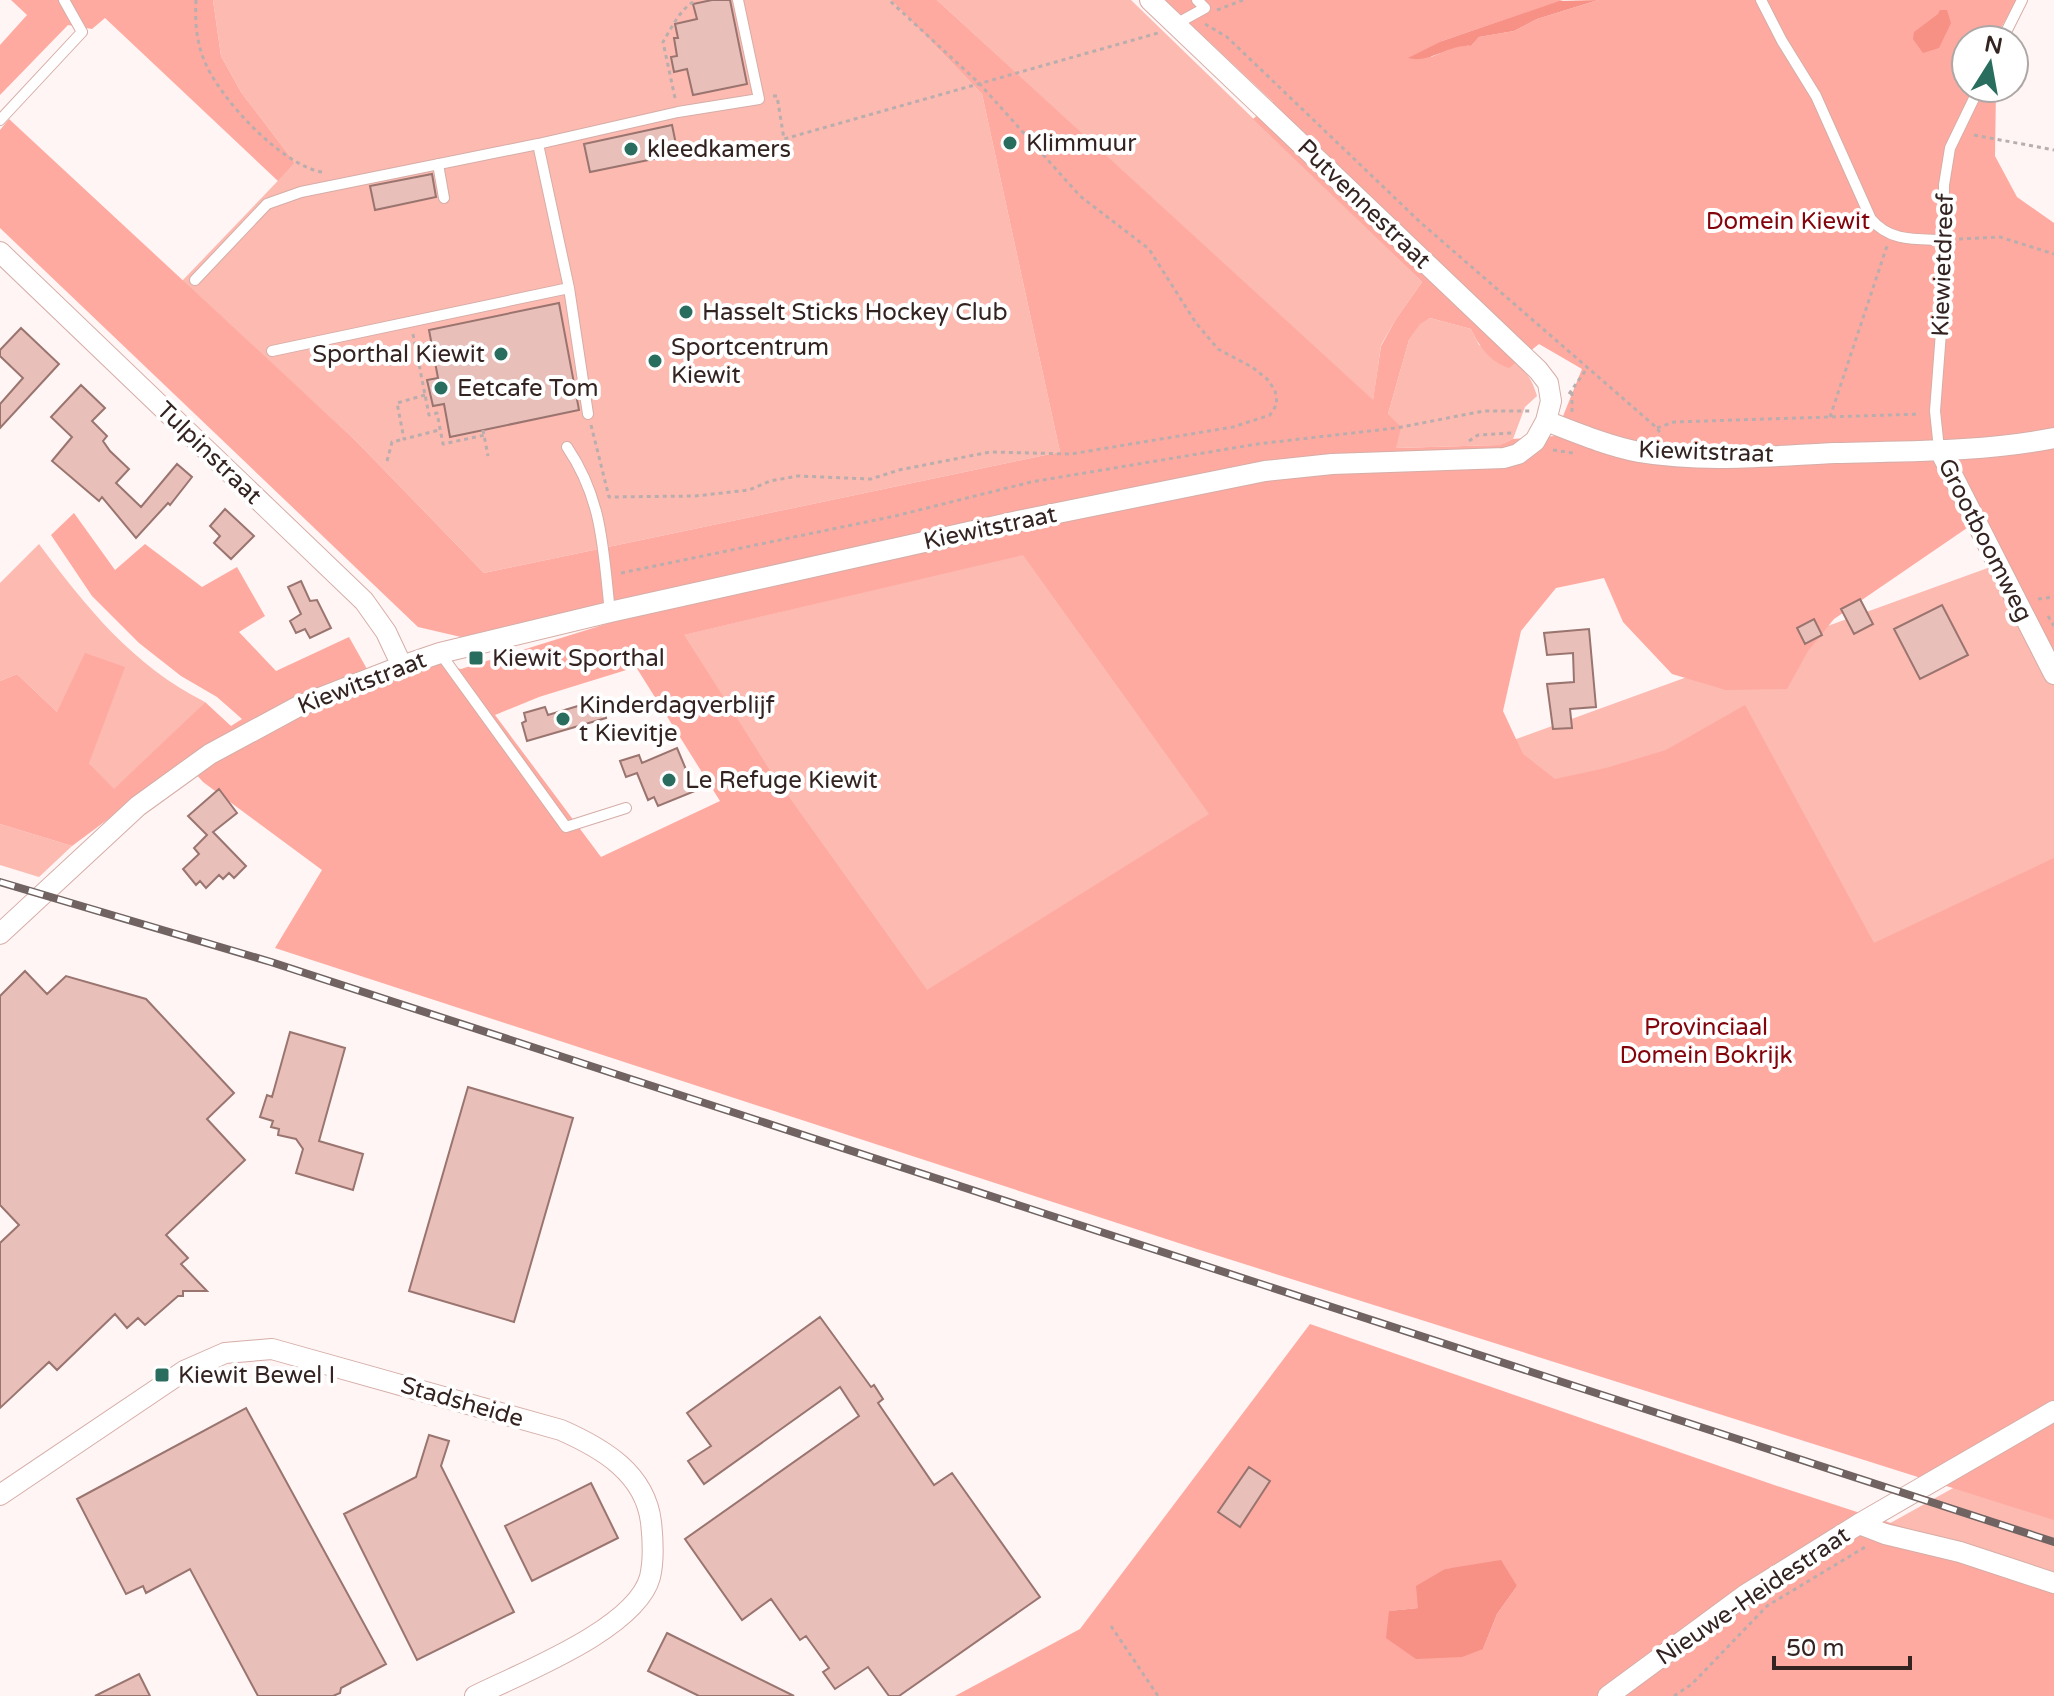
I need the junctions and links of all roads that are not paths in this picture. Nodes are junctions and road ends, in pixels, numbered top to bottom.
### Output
1 (64, 0) edge
2 (738, 0) edge
3 (1150, 0) edge
4 (1197, 0) edge
5 (1761, 0) edge
6 (2022, 0) edge
7 (1176, 24) junction
8 (2010, 24) edge
9 (1971, 104) edge
10 (0, 120) edge
11 (538, 144) junction
12 (438, 164) junction
13 (444, 198) dead end
14 (1943, 240) junction
15 (0, 252) edge
16 (195, 280) dead end
17 (569, 288) junction
18 (272, 351) dead end
19 (588, 414) road end
20 (1534, 414) junction
21 (2054, 438) edge
22 (567, 447) dead end
23 (1939, 449) junction
24 (610, 612) junction
25 (440, 653) junction
26 (402, 666) junction
27 (2054, 674) edge
28 (626, 808) dead end
29 (0, 934) edge
30 (2054, 1411) edge
31 (0, 1495) edge
32 (1859, 1524) junction
33 (2054, 1583) edge
34 (475, 1696) edge
35 (1608, 1696) edge

1 - 10 lane
2 - 11 lane
3 - 7 street, Putvennestraat
4 - 7 lane
5 - 14 lane
6 - 8 lane
7 - 20 street, Putvennestraat
9 - 14 lane, Kiewietdreef
11 - 12 lane
11 - 17 lane
12 - 13 lane
12 - 16 lane
14 - 23 lane, Kiewietdreef
15 - 26 street, Tulpinstraat
17 - 18 lane
17 - 19 lane
20 - 23 street, Kiewitstraat
20 - 24 street, Kiewitstraat
21 - 23 street, Kiewitstraat
22 - 24 lane
23 - 27 street, Grootboomweg
24 - 25 street, Kiewitstraat
25 - 26 street, Kiewitstraat
25 - 28 lane
26 - 29 street, Kiewitstraat
30 - 32 street, Nieuwe-Heidestraat
31 - 34 street, Stadsheide
32 - 33 street, Nieuwe-Heidestraat
32 - 35 street, Nieuwe-Heidestraat

